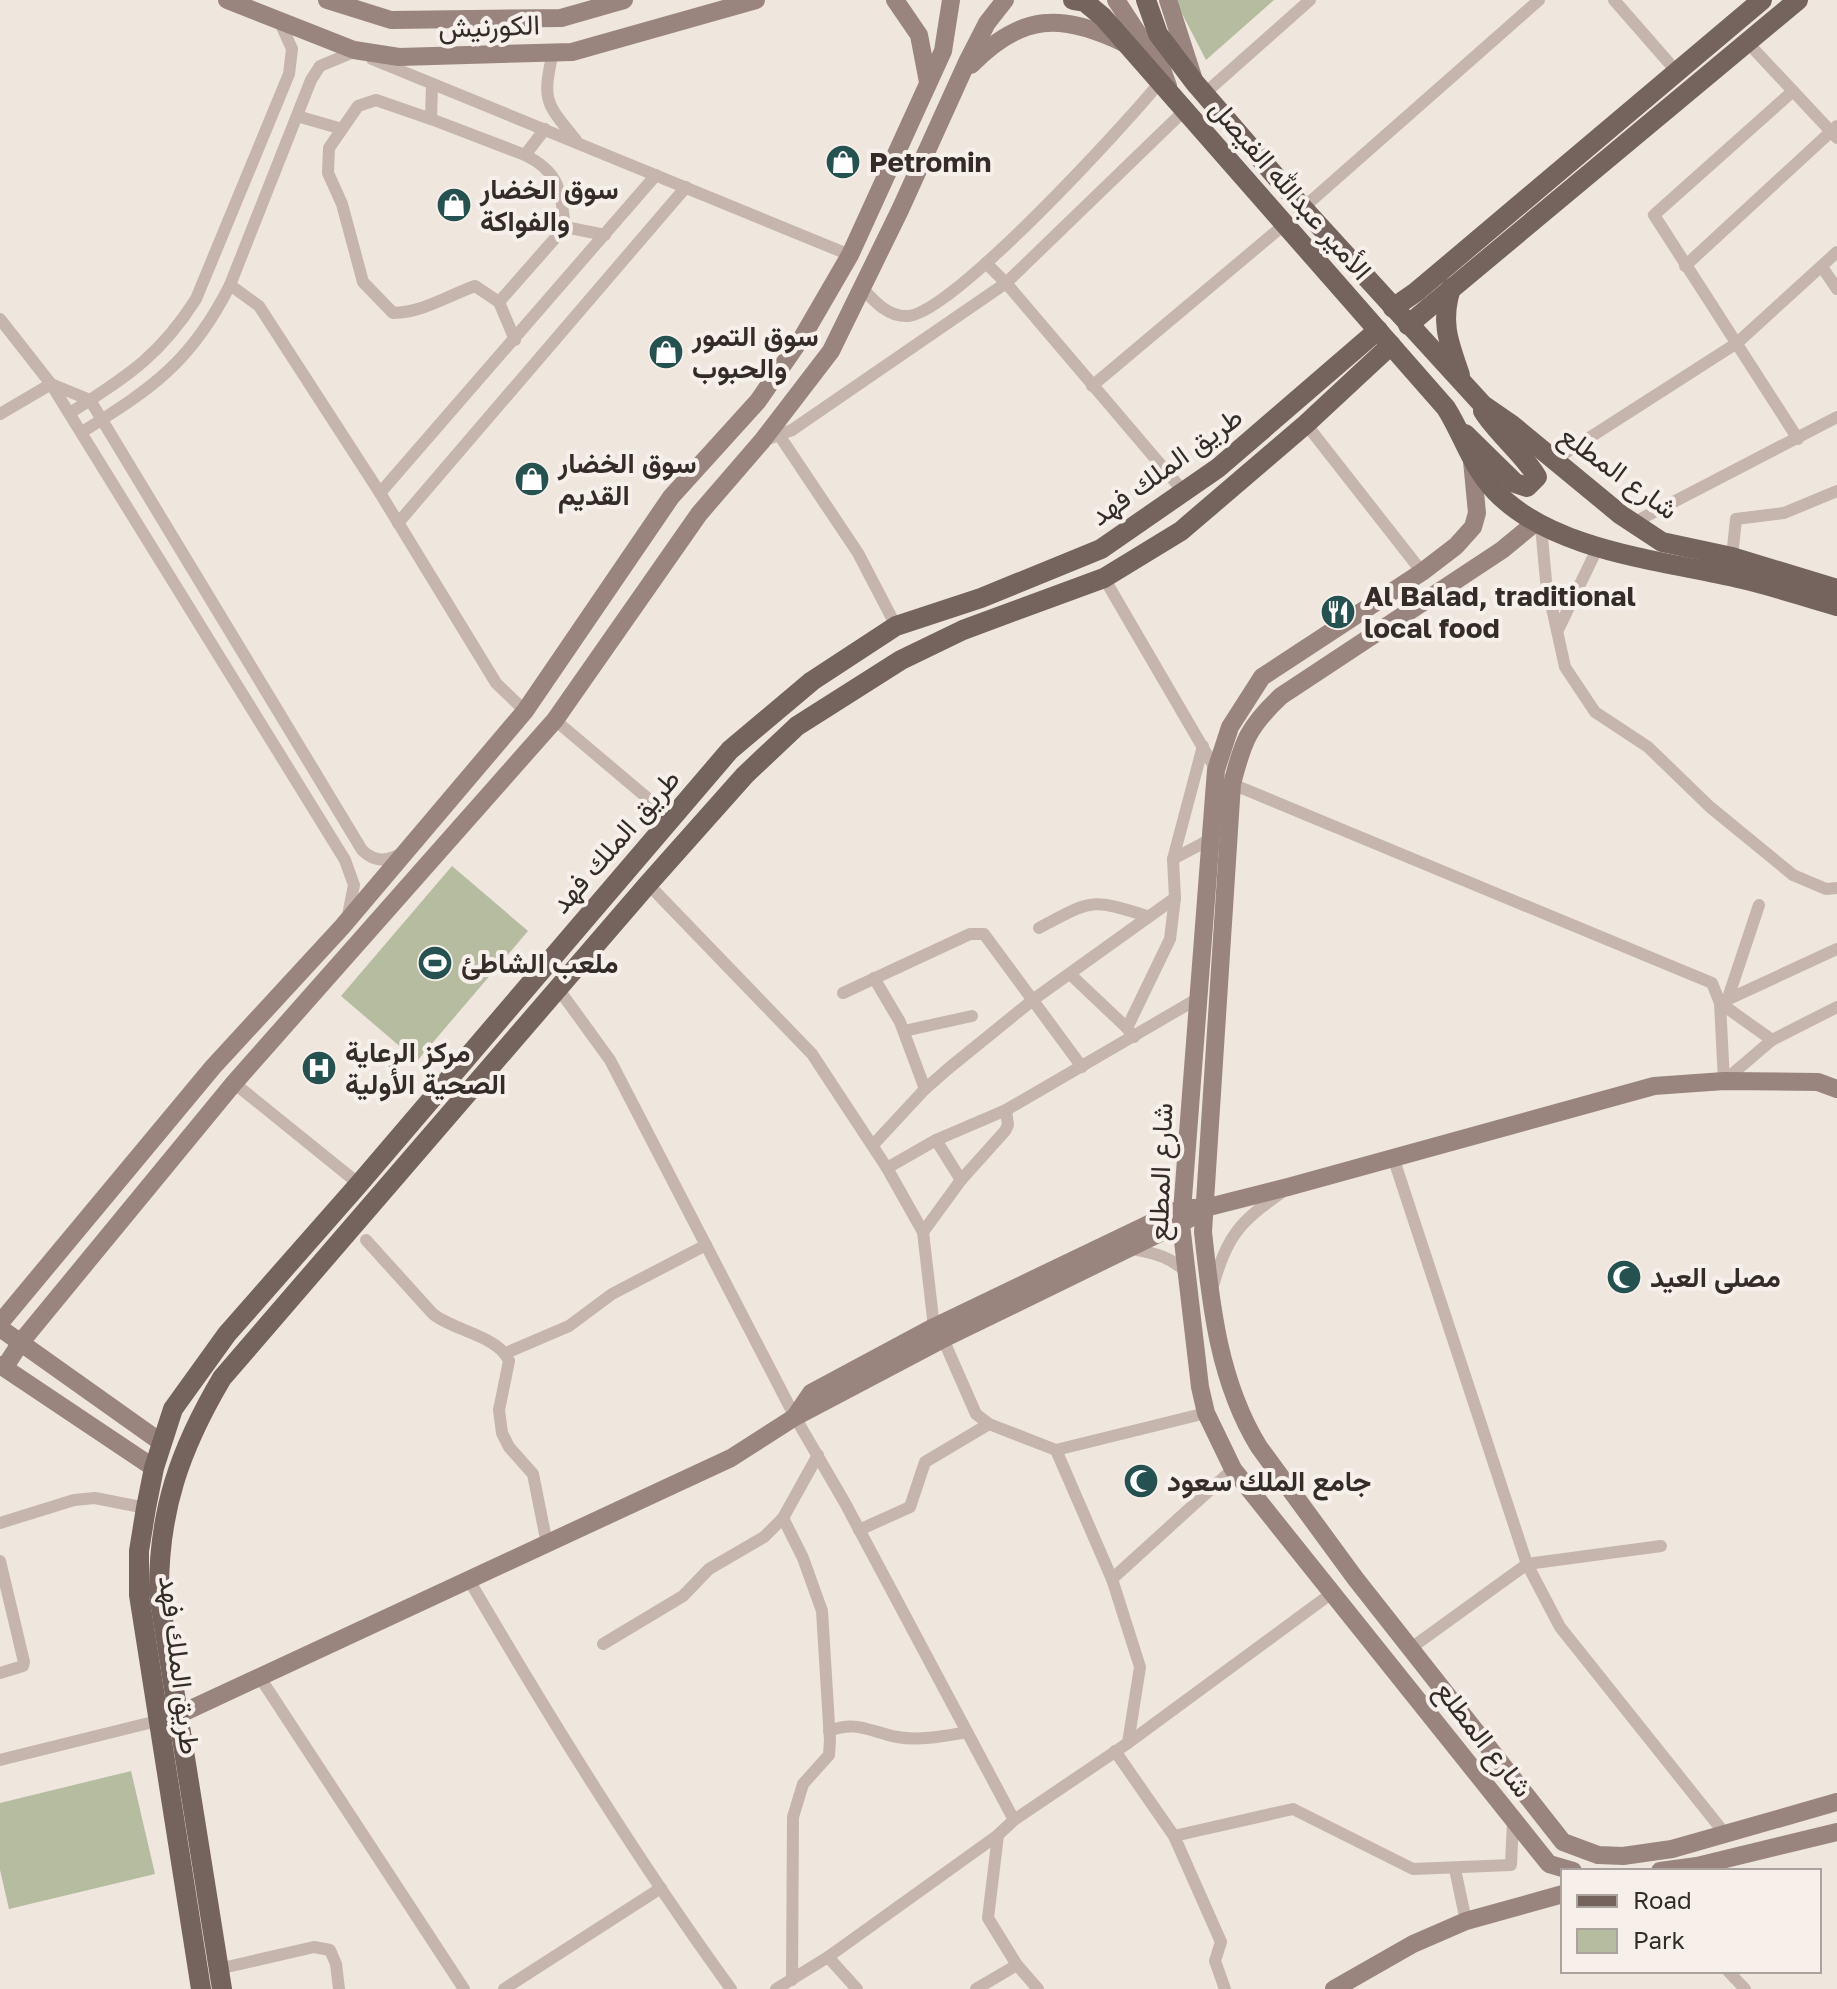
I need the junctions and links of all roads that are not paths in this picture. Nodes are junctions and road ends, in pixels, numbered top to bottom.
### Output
1 (227, 0) edge
2 (327, 0) edge
3 (624, 0) edge
4 (756, 0) edge
5 (895, 0) edge
6 (951, 0) edge
7 (1005, 0) edge
8 (1073, 0) edge
9 (1116, 0) edge
10 (1137, 0) edge
11 (1146, 0) edge
12 (1168, 0) edge
13 (1310, 0) edge
14 (1539, 0) edge
15 (1614, 0) edge
16 (1762, 0) edge
17 (1798, 0) edge
18 (279, 20) junction
19 (1158, 34) junction
20 (1748, 43) junction
21 (1128, 45) junction
22 (354, 50) junction
23 (553, 52) junction
24 (1677, 72) junction
25 (961, 76) junction
26 (928, 82) junction
27 (432, 84) junction
28 (1200, 89) junction
29 (1793, 91) junction
30 (1172, 96) junction
31 (297, 116) junction
32 (431, 119) junction
33 (342, 129) junction
34 (545, 129) junction
35 (1835, 132) edge
36 (578, 142) junction
37 (525, 155) junction
38 (656, 175) junction
39 (686, 187) junction
40 (1303, 208) junction
41 (1285, 224) junction
42 (565, 227) junction
43 (605, 235) junction
44 (1837, 252) edge
45 (850, 255) junction
46 (986, 263) junction
47 (1685, 266) junction
48 (1822, 267) junction
49 (1006, 283) junction
50 (230, 285) junction
51 (862, 288) junction
52 (1451, 288) junction
53 (1837, 289) edge
54 (1422, 301) junction
55 (499, 302) junction
56 (1393, 308) junction
57 (0, 319) edge
58 (1408, 325) junction
59 (1385, 338) junction
60 (515, 340) junction
61 (1737, 343) junction
62 (1344, 361) junction
63 (1359, 375) junction
64 (51, 384) junction
65 (1092, 386) junction
66 (1471, 393) junction
67 (90, 400) junction
68 (70, 413) junction
69 (0, 414) edge
70 (1837, 417) edge
71 (102, 420) junction
72 (1306, 424) junction
73 (1458, 427) junction
74 (82, 432) junction
75 (771, 438) junction
76 (1798, 439) junction
77 (1472, 461) junction
78 (1553, 461) junction
79 (1183, 491) junction
80 (1837, 491) edge
81 (380, 493) junction
82 (398, 523) junction
83 (1633, 523) junction
84 (1539, 524) junction
85 (1598, 547) junction
86 (1732, 557) junction
87 (1422, 572) junction
88 (1104, 578) junction
89 (1837, 589) edge
90 (1837, 606) edge
91 (896, 626) junction
92 (1558, 630) junction
93 (525, 711) junction
94 (555, 720) junction
95 (1203, 746) junction
96 (1216, 770) junction
97 (1232, 784) junction
98 (671, 818) junction
99 (1209, 840) junction
100 (411, 846) junction
101 (1173, 859) junction
102 (648, 884) junction
103 (1837, 888) edge
104 (1175, 898) junction
105 (1759, 905) dead end
106 (1147, 916) junction
107 (342, 927) junction
108 (1039, 928) dead end
109 (1837, 949) edge
110 (1071, 975) junction
111 (874, 978) junction
112 (557, 987) junction
113 (843, 993) dead end
114 (1034, 999) junction
115 (1197, 999) junction
116 (1724, 1001) junction
117 (1837, 1007) edge
118 (972, 1016) dead end
119 (904, 1031) junction
120 (1131, 1033) junction
121 (1772, 1040) junction
122 (473, 1050) junction
123 (491, 1064) junction
124 (1082, 1067) junction
125 (1724, 1081) junction
126 (234, 1083) junction
127 (925, 1089) junction
128 (1837, 1089) edge
129 (1006, 1110) junction
130 (936, 1140) junction
131 (873, 1145) junction
132 (1393, 1157) junction
133 (887, 1168) junction
134 (961, 1180) junction
135 (359, 1184) junction
136 (1288, 1187) junction
137 (1205, 1208) junction
138 (1182, 1216) junction
139 (923, 1232) junction
140 (366, 1240) dead end
141 (706, 1245) junction
142 (1128, 1248) junction
143 (1186, 1272) junction
144 (1210, 1297) junction
145 (0, 1326) edge
146 (939, 1333) junction
147 (21, 1342) junction
148 (506, 1353) junction
149 (2, 1368) edge
150 (1206, 1413) junction
151 (795, 1417) junction
152 (989, 1424) junction
153 (162, 1443) junction
154 (1259, 1447) junction
155 (1056, 1450) junction
156 (818, 1455) junction
157 (154, 1468) junction
158 (1233, 1469) junction
159 (146, 1508) junction
160 (783, 1518) junction
161 (0, 1523) edge
162 (859, 1530) junction
163 (547, 1544) junction
164 (1661, 1546) dead end
165 (0, 1561) edge
166 (1527, 1564) junction
167 (1112, 1579) junction
168 (469, 1580) junction
169 (1332, 1593) junction
170 (603, 1644) dead end
171 (1411, 1648) junction
172 (0, 1673) edge
173 (261, 1679) junction
174 (180, 1714) junction
175 (157, 1721) junction
176 (829, 1731) junction
177 (967, 1732) junction
178 (1128, 1743) junction
179 (1115, 1751) junction
180 (0, 1760) edge
181 (1837, 1802) edge
182 (1014, 1820) junction
183 (1513, 1821) junction
184 (1837, 1832) edge
185 (998, 1835) junction
186 (1726, 1835) junction
187 (1174, 1836) junction
188 (1598, 1863) edge
189 (1624, 1864) edge
190 (1455, 1869) junction
191 (1566, 1869) edge
192 (1675, 1869) edge
193 (661, 1888) junction
194 (1561, 1895) edge
195 (1466, 1921) junction
196 (828, 1957) junction
197 (1017, 1965) junction
198 (1730, 1973) edge
199 (220, 1979) edge
200 (792, 1980) junction
201 (201, 1989) edge
202 (339, 1989) edge
203 (464, 1989) edge
204 (504, 1989) edge
205 (731, 1989) edge
206 (776, 1989) edge
207 (857, 1989) edge
208 (976, 1989) edge
209 (1038, 1989) edge
210 (1225, 1989) edge
211 (1334, 1989) edge
212 (1745, 1989) edge

1 - 18 street, الكورنيش
2 - 3 street, الكورنيش
4 - 23 street, الكورنيش
5 - 26 street
6 - 26 street
7 - 25 street
8 - 21 main road, الأمير عبدالله الفيصل
9 - 30 street
10 - 19 street
11 - 19 main road, الأمير عبدالله الفيصل
12 - 28 street
13 - 28 street
14 - 40 street
15 - 24 street
16 - 24 main road
17 - 20 main road
18 - 22 street, الكورنيش
18 - 67 street
19 - 28 main road, الأمير عبدالله الفيصل
20 - 29 street
20 - 52 main road
21 - 25 street
21 - 30 main road, الأمير عبدالله الفيصل
22 - 23 street, الكورنيش
22 - 27 street
22 - 31 street
23 - 36 street
24 - 54 main road
25 - 51 street
26 - 45 street
27 - 32 street
27 - 34 street
28 - 40 main road, الأمير عبدالله الفيصل
29 - 35 street
29 - 47 street
30 - 41 main road, الأمير عبدالله الفيصل
30 - 46 street
30 - 49 street
31 - 33 street
31 - 50 street
32 - 33 street
32 - 37 street
33 - 55 street
34 - 36 street
34 - 37 street
35 - 47 street
36 - 38 street
37 - 42 street
38 - 39 street
38 - 43 street
39 - 45 street
39 - 82 street
40 - 56 main road, الأمير عبدالله الفيصل
41 - 59 main road, الأمير عبدالله الفيصل
41 - 65 street
42 - 43 street
42 - 55 street
43 - 60 street
44 - 48 street
45 - 93 street
46 - 49 street
46 - 51 street
47 - 61 street
48 - 53 street
48 - 61 street
49 - 65 street
49 - 75 street
50 - 71 street
50 - 81 street
51 - 75 street
52 - 54 main road
52 - 66 main road
54 - 56 main road
54 - 58 main road
55 - 60 street
56 - 58 main road, الأمير عبدالله الفيصل
57 - 64 street
58 - 66 main road, الأمير عبدالله الفيصل
59 - 62 main road, طريق الملك فهد
59 - 63 main road, طريق الملك فهد
59 - 73 main road, الأمير عبدالله الفيصل
60 - 81 street
61 - 76 street
61 - 78 street
62 - 63 main road
62 - 79 main road, طريق الملك فهد
63 - 72 main road, طريق الملك فهد
64 - 67 street
64 - 68 street
64 - 69 street
65 - 79 street
66 - 73 main road
66 - 78 main road, شارع المطلع
67 - 68 street
67 - 71 street
68 - 74 street
70 - 76 street
71 - 74 street
71 - 100 street
72 - 87 street
72 - 88 main road, طريق الملك فهد
73 - 77 main road, شارع المطلع
74 - 107 street
75 - 91 street
75 - 94 street
76 - 83 street
77 - 84 main road, شارع المطلع
77 - 87 street, شارع المطلع
78 - 83 main road, شارع المطلع
79 - 91 main road, طريق الملك فهد
80 - 86 street
81 - 82 street
82 - 93 street
83 - 86 main road, شارع المطلع
84 - 85 main road, شارع المطلع
84 - 92 street
84 - 97 street, شارع المطلع
85 - 90 main road, شارع المطلع
85 - 92 street
86 - 89 main road, شارع المطلع
87 - 96 street, شارع المطلع
88 - 95 street
88 - 102 main road, طريق الملك فهد
91 - 98 main road, طريق الملك فهد
92 - 103 street
93 - 100 street
94 - 98 street
94 - 126 street
95 - 96 street
95 - 101 street
96 - 99 street, شارع المطلع
97 - 116 street
97 - 137 street, شارع المطلع
98 - 122 main road, طريق الملك فهد
99 - 101 street
99 - 115 street, شارع المطلع
100 - 107 street
101 - 104 street
102 - 112 main road, طريق الملك فهد
102 - 131 street
104 - 106 street
104 - 120 street
105 - 116 street
106 - 108 street
106 - 110 street
107 - 145 street
109 - 116 street
110 - 114 street
110 - 120 street
111 - 113 street
111 - 114 street
111 - 119 street
112 - 123 main road, طريق الملك فهد
112 - 141 street
114 - 124 street
114 - 127 street
115 - 120 street
115 - 138 street, شارع المطلع
116 - 121 street
116 - 125 street
117 - 121 street
118 - 119 street
119 - 127 street
120 - 124 street
121 - 125 street
122 - 123 main road
122 - 135 main road, طريق الملك فهد
123 - 174 main road, طريق الملك فهد
124 - 129 street
125 - 128 street
125 - 132 street
126 - 135 street
126 - 147 street
127 - 131 street
129 - 130 street
129 - 134 street
130 - 133 street
130 - 134 street
131 - 133 street
132 - 136 street
132 - 166 street
133 - 139 street
134 - 139 street
135 - 153 main road, طريق الملك فهد
136 - 137 street
136 - 144 street
137 - 138 street
137 - 144 street, شارع المطلع
138 - 142 street
138 - 143 street, شارع المطلع
138 - 146 street
139 - 146 street
140 - 148 street
141 - 148 street
141 - 151 street
142 - 143 street
142 - 146 street
143 - 150 street, شارع المطلع
144 - 154 street, شارع المطلع
145 - 147 street
146 - 151 street
146 - 152 street
147 - 149 street
147 - 153 street
148 - 163 street
149 - 157 street
150 - 155 street
150 - 158 street, شارع المطلع
151 - 156 street
151 - 163 street
152 - 155 street
152 - 162 street
153 - 157 main road, طريق الملك فهد
154 - 158 street
154 - 171 street, شارع المطلع
155 - 167 street
156 - 160 street
156 - 162 street
157 - 159 main road, طريق الملك فهد
158 - 167 street
158 - 169 street, شارع المطلع
159 - 161 street
159 - 175 main road, طريق الملك فهد
160 - 170 street
160 - 176 street
162 - 177 street
163 - 168 street
164 - 166 street
165 - 172 street
166 - 171 street
166 - 186 street
167 - 178 street
168 - 173 street
168 - 193 street
169 - 178 street
169 - 183 street, شارع المطلع
171 - 188 street, شارع المطلع
173 - 174 street
173 - 203 street
174 - 199 main road, طريق الملك فهد
175 - 180 street
175 - 201 main road, طريق الملك فهد
176 - 177 street
176 - 200 street
177 - 182 street
178 - 179 street
179 - 182 street
179 - 187 street
181 - 186 street
182 - 185 street
183 - 190 street
183 - 191 street, شارع المطلع
184 - 192 street
185 - 196 street
185 - 197 street
186 - 189 street
187 - 190 street
187 - 210 street
188 - 189 street
190 - 195 street
193 - 204 street
193 - 205 street
194 - 195 street
195 - 211 street
196 - 200 street
196 - 207 street
197 - 208 street
197 - 209 street
198 - 212 street
199 - 202 street
200 - 206 street

